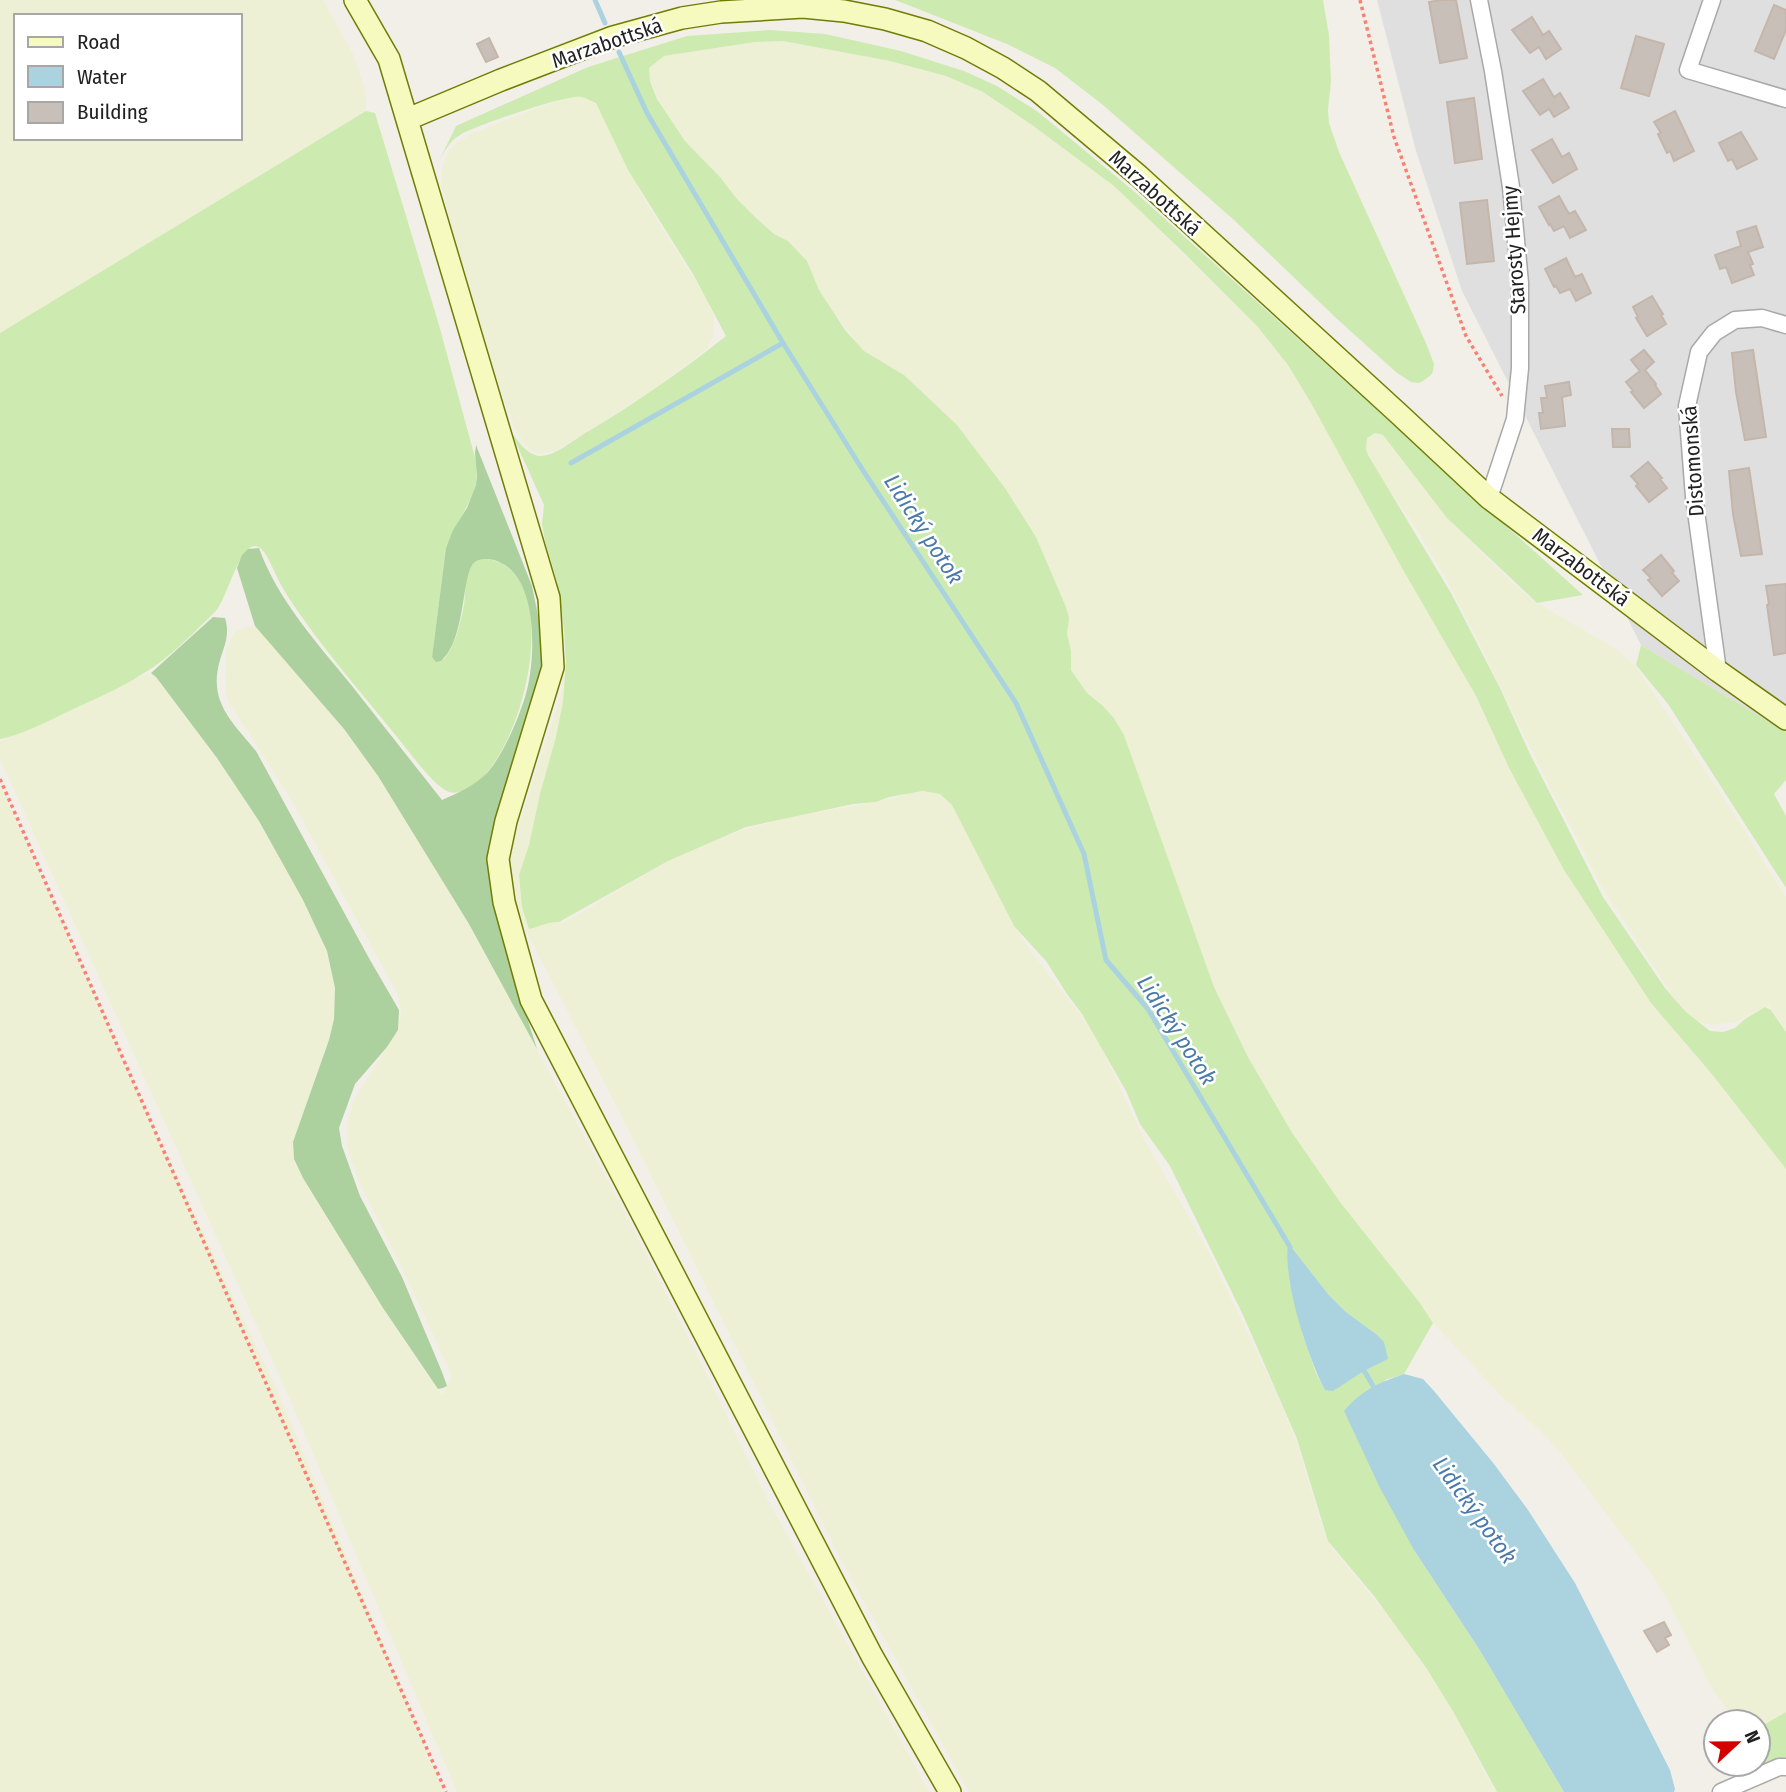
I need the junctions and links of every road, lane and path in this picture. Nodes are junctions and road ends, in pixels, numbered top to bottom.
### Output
1 (355, 0) edge
2 (1360, 0) edge
3 (1479, 0) edge
4 (1712, 0) edge
5 (1786, 97) edge
6 (408, 119) junction
7 (1786, 325) edge
8 (1515, 419) junction
9 (1489, 498) junction
10 (1718, 671) junction
11 (1786, 719) edge
12 (0, 779) edge
13 (1786, 1767) edge
14 (446, 1792) edge
15 (950, 1792) edge
16 (1721, 1792) edge

1 - 6 street
2 - 8 path
3 - 8 street, Starosty Hejmy
4 - 5 street
6 - 9 street, Marzabottská
6 - 15 street
7 - 10 street, Distomonská
8 - 9 street, Starosty Hejmy
9 - 10 street, Marzabottská
10 - 11 street, Marzabottská
12 - 14 path
13 - 16 street

